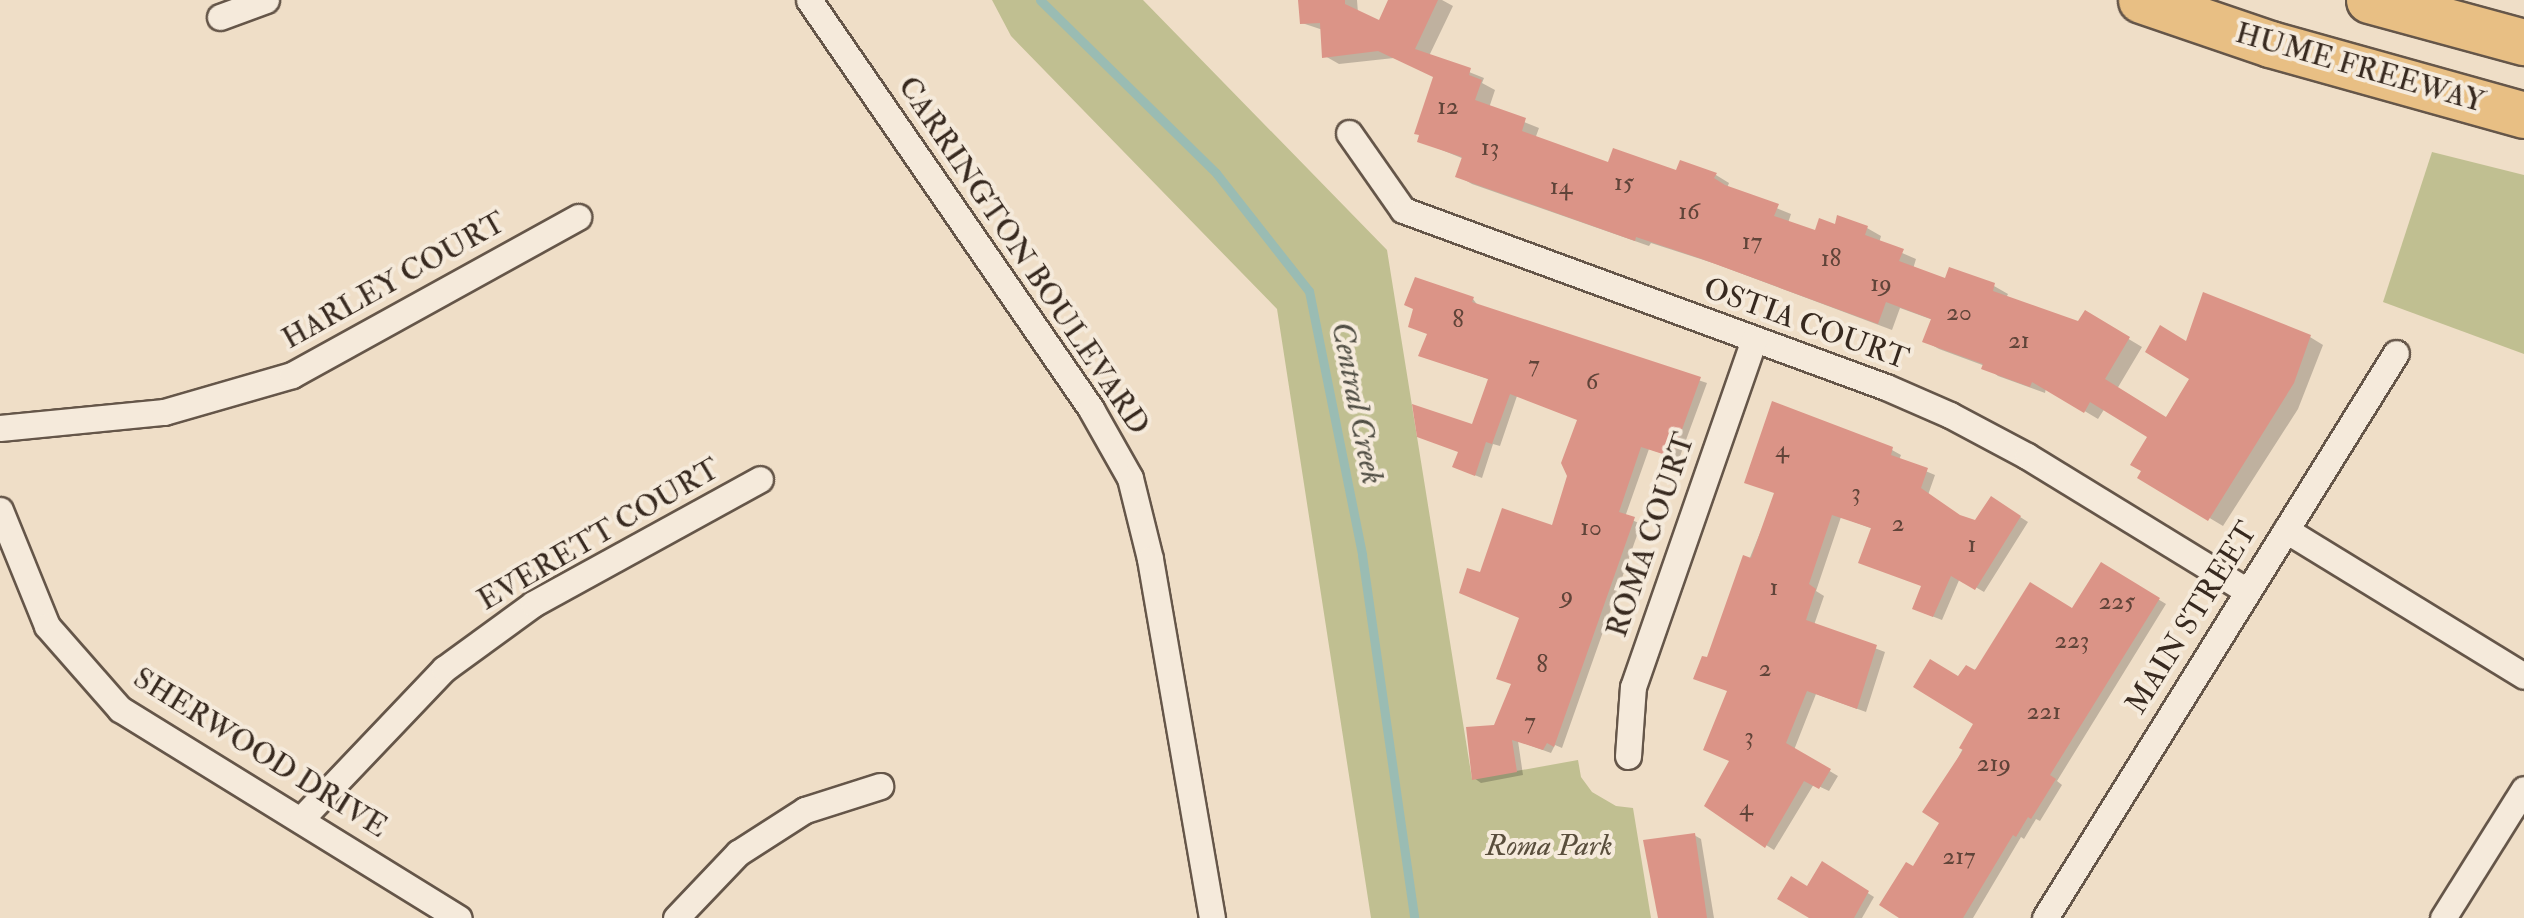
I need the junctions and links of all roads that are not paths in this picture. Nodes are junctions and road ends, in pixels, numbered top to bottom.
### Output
1 (266, 0) edge
2 (809, 0) edge
3 (2141, 0) edge
4 (2369, 0) edge
5 (220, 17) dead end
6 (2524, 42) edge
7 (2524, 115) edge
8 (1348, 134) dead end
9 (578, 217) dead end
10 (1754, 339) junction
11 (2396, 353) dead end
12 (0, 428) edge
13 (760, 479) dead end
14 (0, 510) edge
15 (2286, 530) junction
16 (2246, 590) junction
17 (2524, 676) edge
18 (1628, 756) dead end
19 (880, 786) dead end
20 (2524, 789) edge
21 (302, 818) junction
22 (460, 918) edge
23 (676, 918) edge
24 (1212, 918) edge
25 (2044, 918) edge
26 (2443, 918) edge

1 - 5 street
2 - 24 street, CARRINGTON BOULEVARD
3 - 7 highway, HUME FREEWAY
4 - 6 highway
8 - 10 street, OSTIA COURT
9 - 12 street, HARLEY COURT
10 - 16 street, OSTIA COURT
10 - 18 street, ROMA COURT
11 - 15 street, MAIN STREET
13 - 21 street, EVERETT COURT
14 - 21 street, SHERWOOD DRIVE
15 - 16 street, MAIN STREET
15 - 17 street
16 - 25 street, MAIN STREET
19 - 23 street
20 - 26 street
21 - 22 street, SHERWOOD DRIVE

